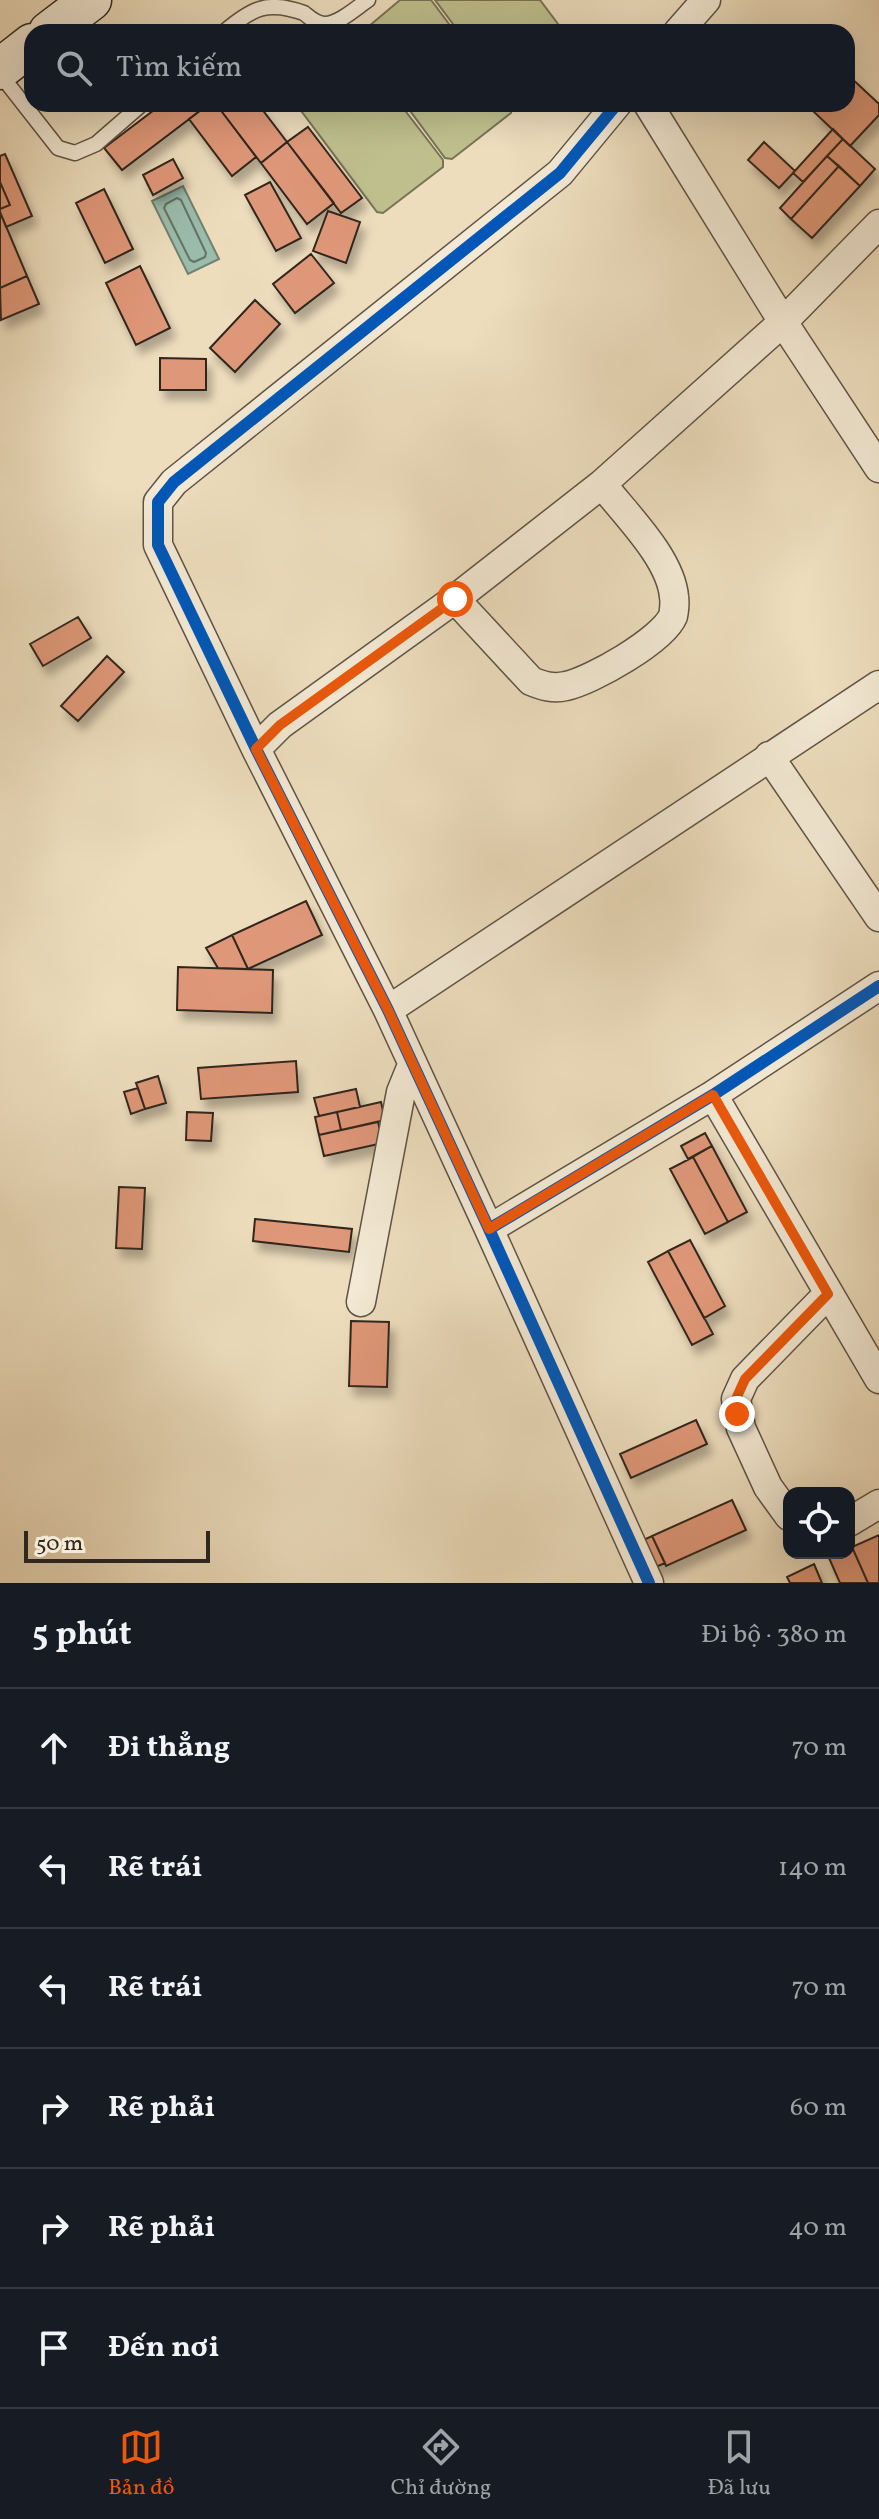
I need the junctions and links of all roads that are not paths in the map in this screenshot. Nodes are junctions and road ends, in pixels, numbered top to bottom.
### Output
1 (91, 0) edge
2 (368, 0) edge
3 (706, 0) edge
4 (60, 24) edge
5 (233, 24) edge
6 (321, 24) edge
7 (328, 24) edge
8 (685, 24) edge
9 (24, 51) edge
10 (0, 72) edge
11 (24, 103) edge
12 (31, 112) edge
13 (133, 112) edge
14 (610, 112) edge
15 (653, 112) edge
16 (879, 224) edge
17 (783, 322) junction
18 (879, 468) edge
19 (602, 484) junction
20 (455, 599) junction
21 (879, 685) edge
22 (256, 749) junction
23 (769, 756) junction
24 (879, 917) edge
25 (879, 986) edge
26 (388, 1010) junction
27 (412, 1065) junction
28 (713, 1095) junction
29 (489, 1229) junction
30 (828, 1294) junction
31 (361, 1302) dead end
32 (879, 1379) edge
33 (879, 1504) edge
34 (783, 1508) edge
35 (855, 1518) edge
36 (649, 1583) edge

1 - 4 main road
2 - 7 lane
3 - 8 street
5 - 6 lane
9 - 10 main road
10 - 11 lane
12 - 13 lane
14 - 22 street
15 - 17 street
16 - 17 street
17 - 18 street
17 - 19 street
19 - 20 street
19 - 20 street
20 - 22 street
21 - 23 street
22 - 26 street
23 - 24 street
23 - 26 street
25 - 28 street
26 - 27 street
27 - 29 street
27 - 31 street
28 - 29 street
28 - 30 street
29 - 36 street
30 - 32 street
30 - 34 street
33 - 35 street

